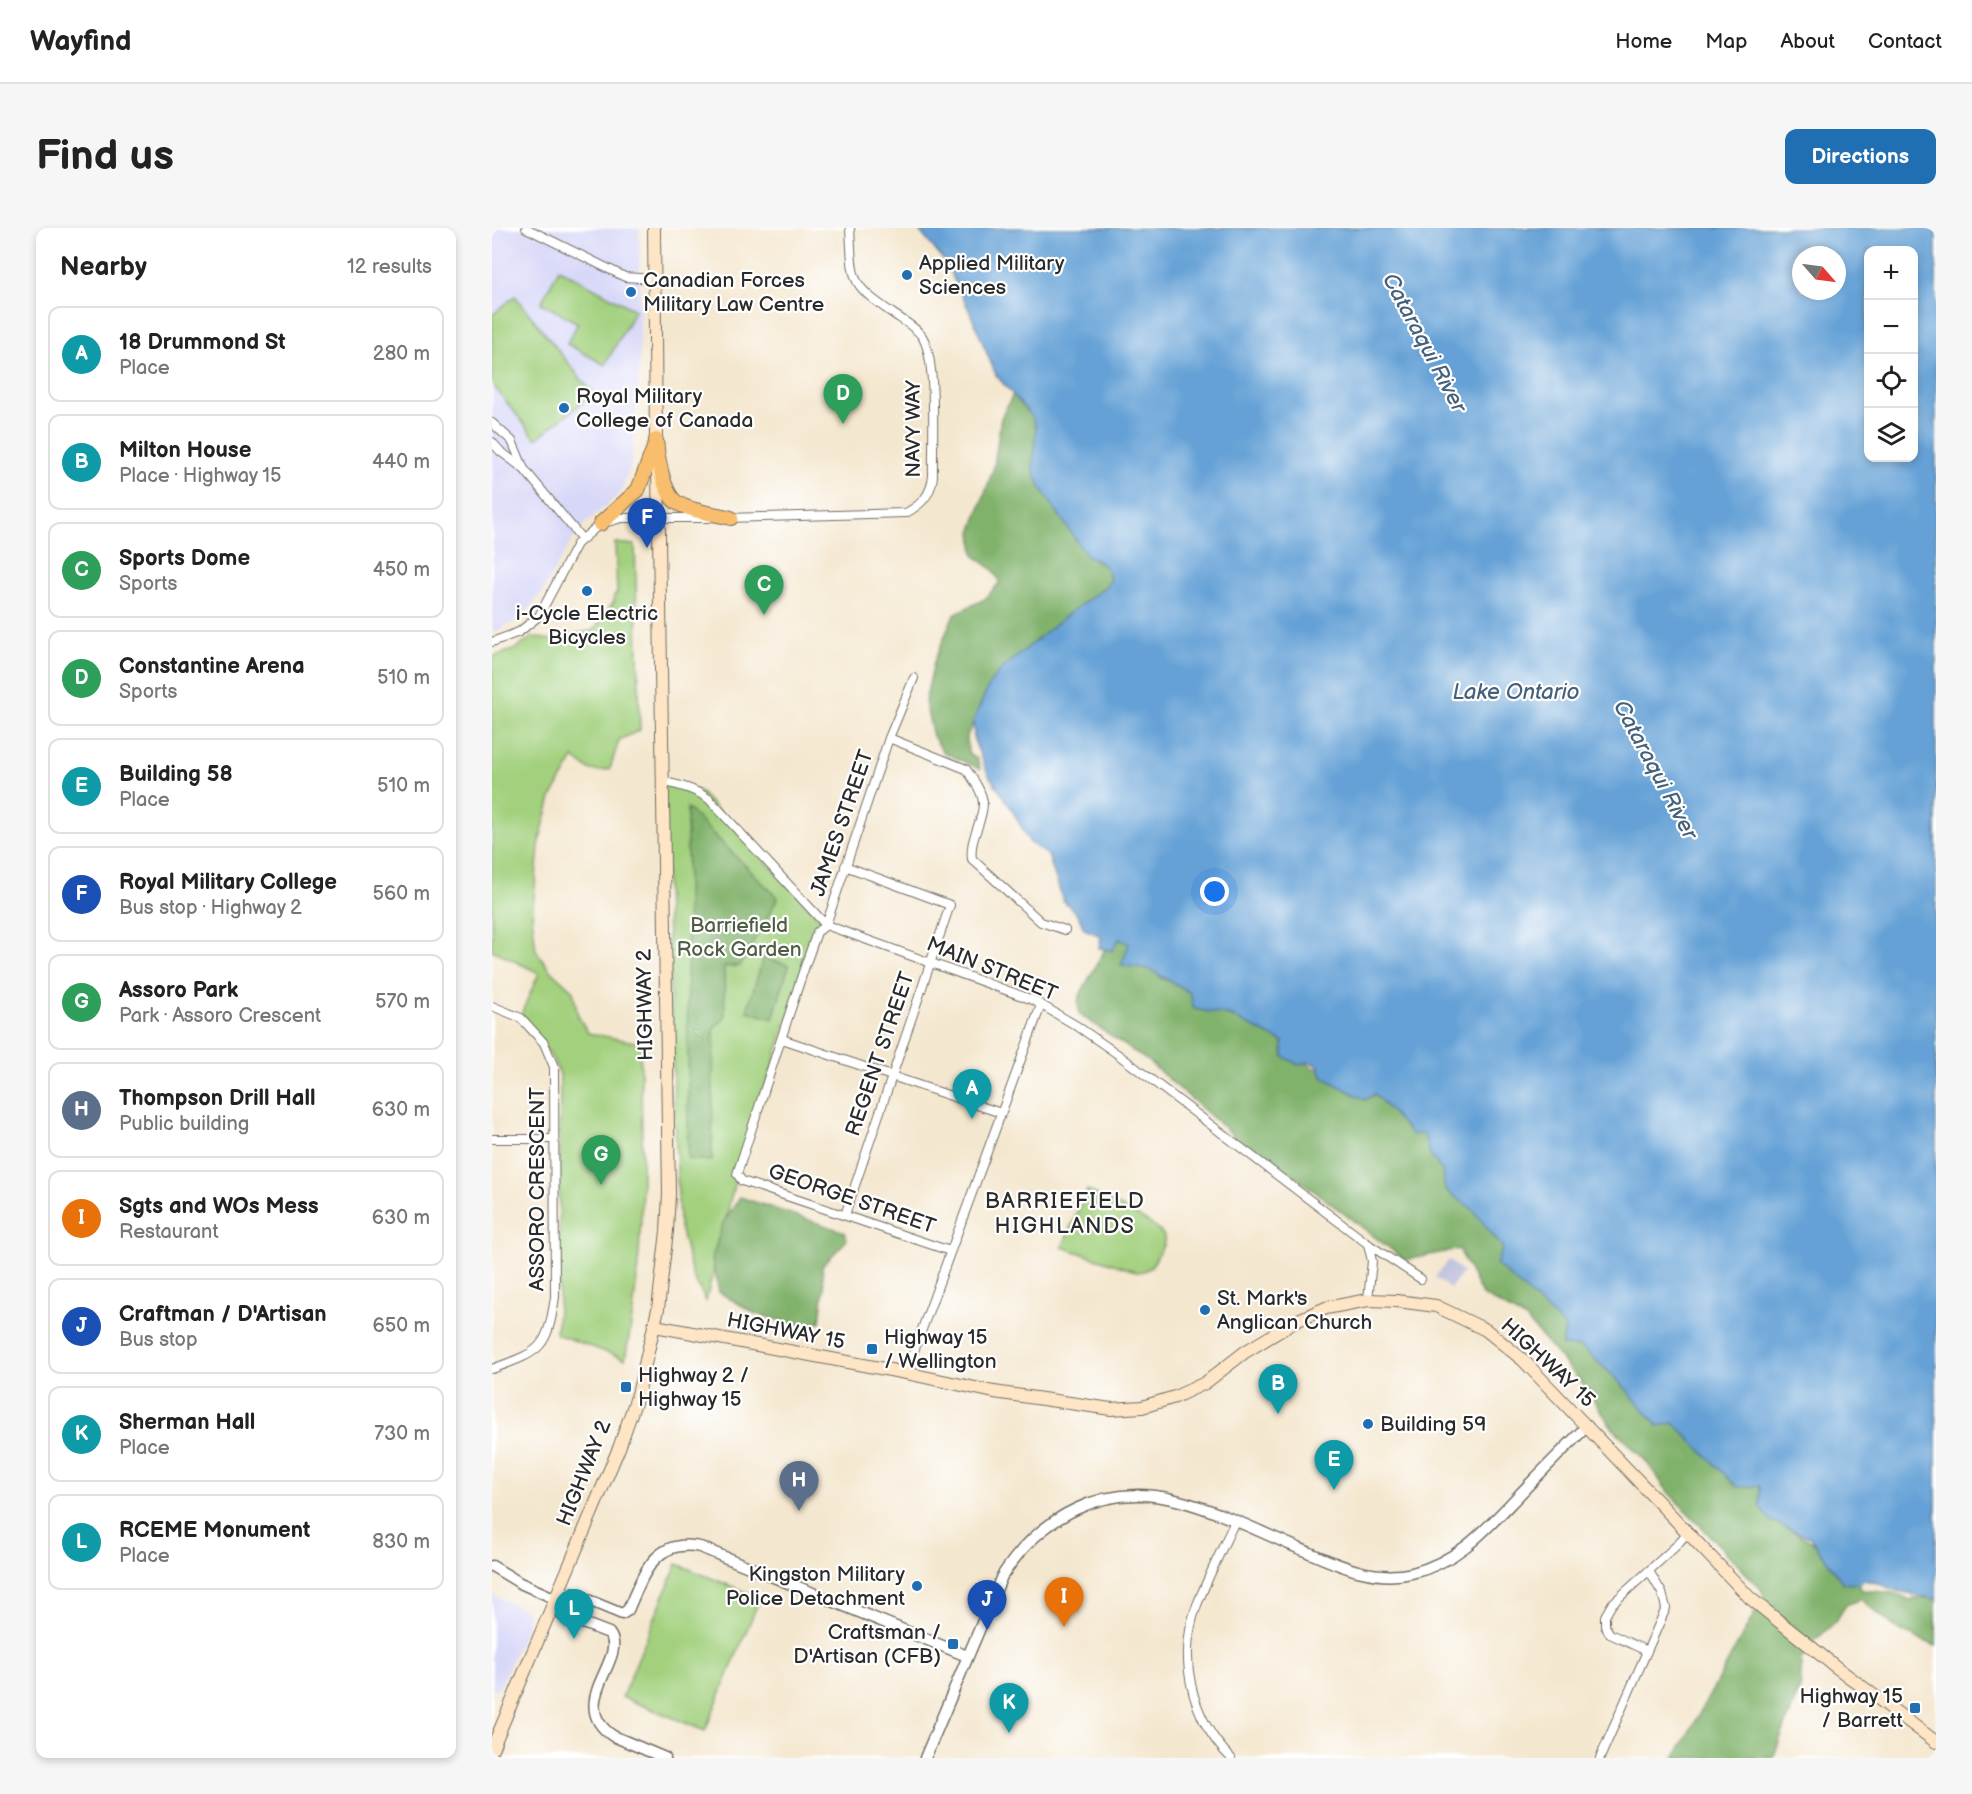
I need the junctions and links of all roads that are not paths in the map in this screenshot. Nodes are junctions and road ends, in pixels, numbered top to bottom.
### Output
1 (526, 228) edge
2 (654, 228) edge
3 (850, 228) edge
4 (653, 279) junction
5 (492, 423) edge
6 (492, 442) edge
7 (657, 447) junction
8 (524, 469) junction
9 (731, 518) junction
10 (658, 519) junction
11 (600, 524) junction
12 (582, 539) junction
13 (492, 642) edge
14 (914, 678) dead end
15 (890, 738) junction
16 (662, 782) junction
17 (845, 866) junction
18 (826, 925) junction
19 (1065, 930) dead end
20 (930, 963) junction
21 (1041, 1005) junction
22 (492, 1006) edge
23 (782, 1040) junction
24 (891, 1076) junction
25 (1001, 1113) junction
26 (492, 1139) edge
27 (554, 1139) junction
28 (742, 1181) joint
29 (845, 1215) junction
30 (1368, 1244) junction
31 (950, 1251) junction
32 (1421, 1279) dead end
33 (1368, 1300) junction
34 (655, 1326) junction
35 (492, 1369) edge
36 (906, 1373) junction
37 (1587, 1426) junction
38 (1235, 1521) junction
39 (1688, 1532) junction
40 (492, 1566) edge
41 (1648, 1571) junction
42 (555, 1598) junction
43 (1647, 1651) junction
44 (968, 1656) junction
45 (1936, 1742) edge
46 (492, 1749) edge
47 (665, 1758) edge
48 (925, 1758) edge
49 (1231, 1758) edge
50 (1600, 1758) edge

1 - 4 street
2 - 4 main road, HIGHWAY 2
3 - 9 street, NAVY WAY
4 - 7 main road, HIGHWAY 2
5 - 8 street
6 - 8 street
7 - 9 main road
7 - 10 main road, HIGHWAY 2
7 - 11 main road
8 - 12 street
9 - 10 street, NAVY WAY
10 - 11 street, NAVY WAY
10 - 16 main road, HIGHWAY 2
11 - 12 street
12 - 13 street
14 - 15 street, JAMES STREET
15 - 17 street, JAMES STREET
15 - 19 street
16 - 18 street, MAIN STREET
16 - 34 main road, HIGHWAY 2
17 - 18 street, JAMES STREET
17 - 20 street, REGENT STREET
18 - 20 street, MAIN STREET
18 - 23 street, JAMES STREET
20 - 21 street, MAIN STREET
20 - 24 street, REGENT STREET
21 - 25 street
21 - 30 street, MAIN STREET
22 - 27 street, ASSORO CRESCENT
23 - 24 street
23 - 28 street, JAMES STREET
24 - 25 street
24 - 29 street, REGENT STREET
25 - 31 street
26 - 27 street
27 - 35 street, ASSORO CRESCENT
28 - 29 street, GEORGE STREET
29 - 31 street, GEORGE STREET
30 - 32 street, MAIN STREET
30 - 33 street
31 - 36 street
33 - 36 main road, HIGHWAY 15
33 - 37 main road, HIGHWAY 15
34 - 36 main road, HIGHWAY 15
34 - 42 main road, HIGHWAY 2
37 - 38 street
37 - 39 main road, HIGHWAY 15
38 - 44 street
38 - 49 street
39 - 41 street
39 - 45 main road, HIGHWAY 15
40 - 42 street
41 - 43 street
41 - 43 street
42 - 44 street
42 - 46 main road, HIGHWAY 2
42 - 47 street
43 - 50 street
44 - 48 street

